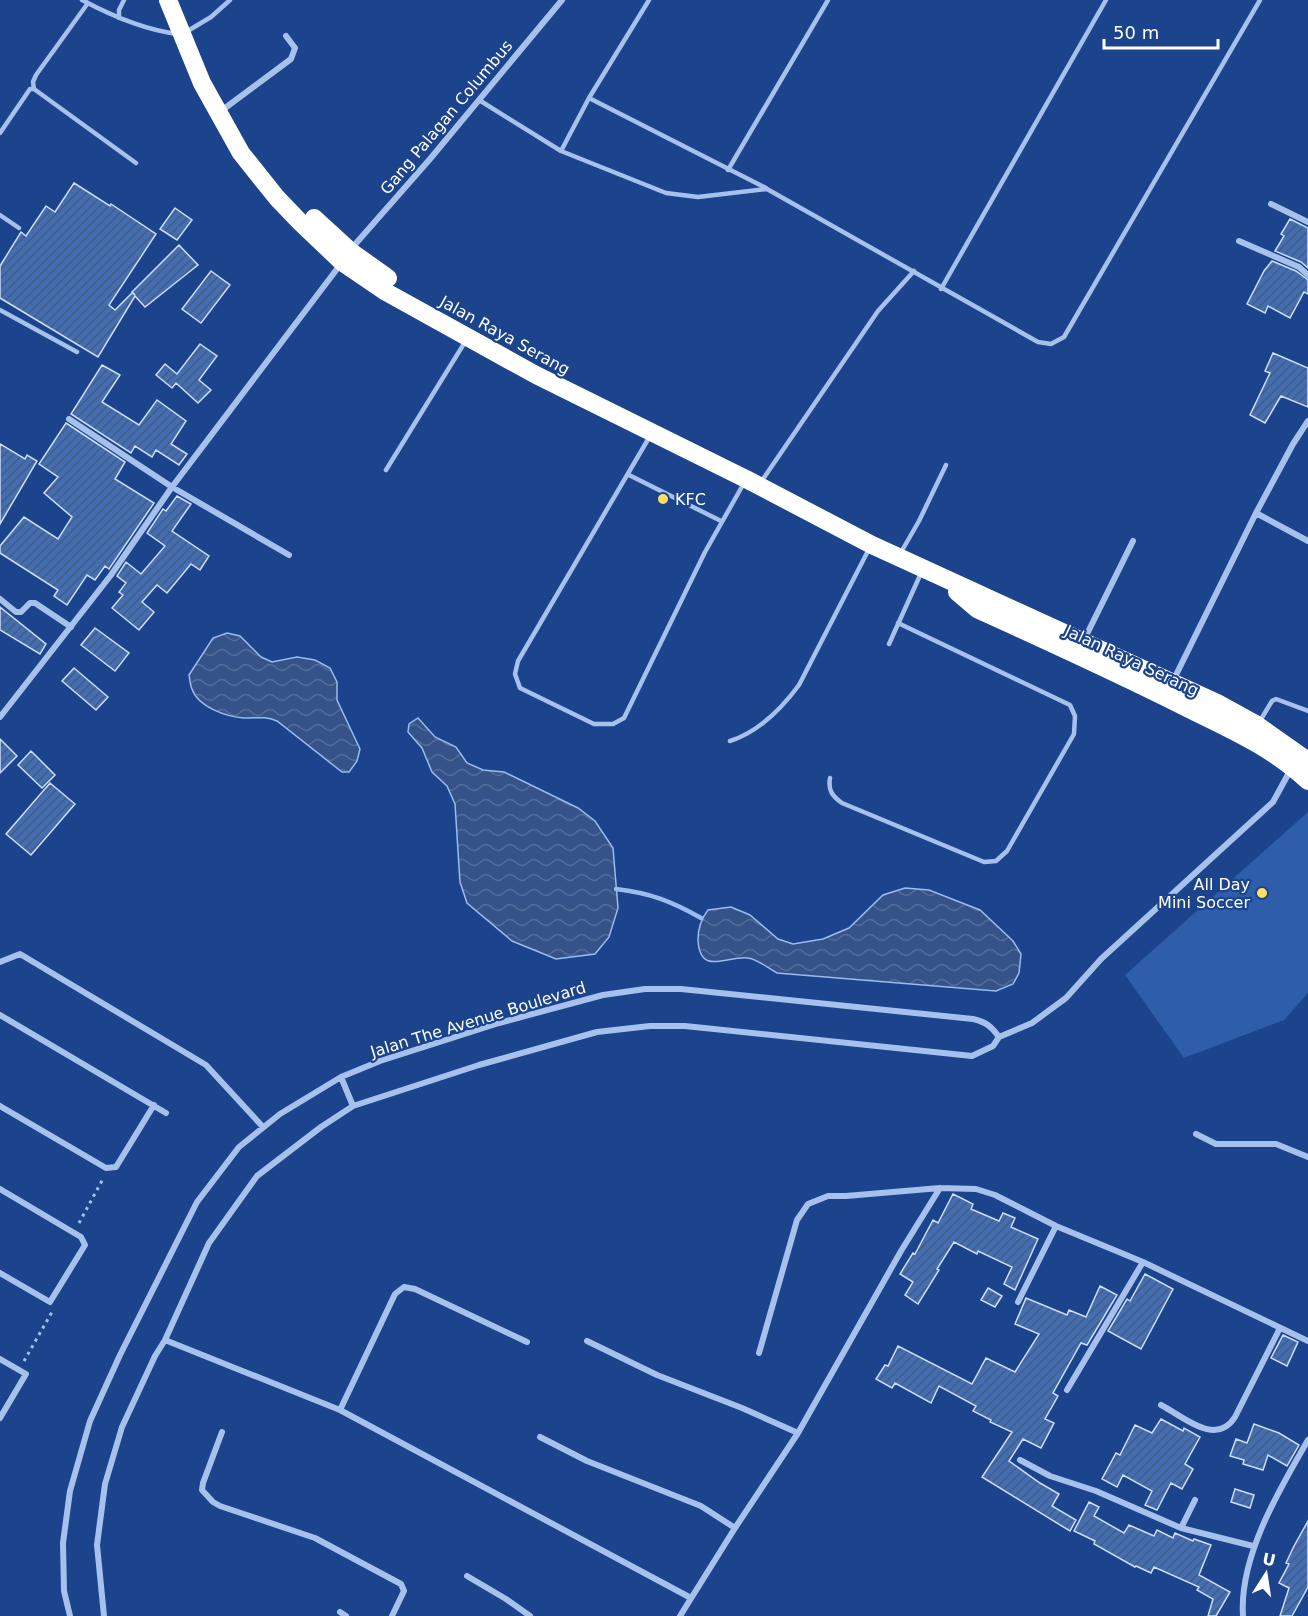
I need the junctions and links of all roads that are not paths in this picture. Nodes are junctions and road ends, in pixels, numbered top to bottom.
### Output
1 (124, 0) edge
2 (168, 0) edge
3 (230, 0) edge
4 (562, 0) edge
5 (649, 0) edge
6 (828, 0) edge
7 (1106, 0) edge
8 (1260, 0) edge
9 (85, 1) edge
10 (119, 18) junction
11 (182, 34) junction
12 (286, 36) dead end
13 (34, 89) junction
14 (589, 99) junction
15 (479, 100) junction
16 (218, 113) junction
17 (0, 133) edge
18 (561, 151) junction
19 (136, 163) dead end
20 (728, 170) junction
21 (767, 189) junction
22 (1271, 204) dead end
23 (0, 215) edge
24 (1308, 222) edge
25 (19, 228) dead end
26 (1239, 241) dead end
27 (346, 256) junction
28 (914, 271) junction
29 (1308, 275) edge
30 (941, 289) junction
31 (0, 310) edge
32 (466, 336) junction
33 (77, 352) dead end
34 (69, 419) dead end
35 (1308, 421) edge
36 (651, 434) junction
37 (946, 465) dead end
38 (386, 470) dead end
39 (628, 475) junction
40 (752, 482) junction
41 (172, 487) junction
42 (1256, 513) junction
43 (721, 521) junction
44 (1133, 541) dead end
45 (1308, 541) edge
46 (872, 545) junction
47 (289, 555) dead end
48 (899, 557) junction
49 (931, 573) junction
50 (0, 599) edge
51 (898, 623) junction
52 (71, 627) junction
53 (1083, 642) junction
54 (889, 644) dead end
55 (1172, 682) junction
56 (1308, 711) edge
57 (0, 717) edge
58 (1257, 725) junction
59 (730, 741) dead end
60 (1301, 761) edge
61 (831, 778) dead end
62 (1308, 781) edge
63 (0, 962) edge
64 (0, 1015) edge
65 (999, 1037) junction
66 (341, 1077) junction
67 (154, 1105) junction
68 (0, 1106) edge
69 (353, 1106) junction
70 (166, 1113) dead end
71 (263, 1127) junction
72 (1196, 1134) dead end
73 (1308, 1157) edge
74 (940, 1188) junction
75 (0, 1189) edge
76 (1056, 1226) junction
77 (1143, 1262) junction
78 (0, 1273) edge
79 (1018, 1302) dead end
80 (1280, 1328) junction
81 (165, 1340) junction
82 (587, 1341) dead end
83 (1308, 1341) edge
84 (527, 1342) dead end
85 (759, 1353) dead end
86 (0, 1359) edge
87 (1067, 1390) dead end
88 (1161, 1405) dead end
89 (340, 1410) junction
90 (0, 1418) edge
91 (222, 1432) dead end
92 (798, 1433) junction
93 (540, 1437) dead end
94 (1308, 1440) edge
95 (1020, 1460) dead end
96 (1195, 1500) dead end
97 (735, 1528) junction
98 (1181, 1528) junction
99 (1253, 1546) junction
100 (467, 1576) dead end
101 (691, 1598) junction
102 (70, 1616) edge
103 (104, 1616) edge
104 (392, 1616) edge
105 (530, 1616) edge
106 (680, 1616) edge
107 (1243, 1616) edge

1 - 10 lane
2 - 11 highway
3 - 11 lane
4 - 15 street, Gang Palagan Columbus
5 - 14 lane
6 - 20 lane
7 - 30 lane
8 - 30 lane
9 - 10 lane
9 - 13 lane
10 - 11 lane
11 - 16 highway
12 - 16 street
13 - 17 lane
13 - 19 lane
14 - 18 lane
14 - 20 lane
15 - 18 lane
15 - 27 street, Gang Palagan Columbus
16 - 27 highway, Jalan Raya Serang
18 - 21 lane
20 - 21 lane
21 - 28 lane
22 - 24 street
23 - 25 lane
26 - 29 street
27 - 32 highway, Jalan Raya Serang
27 - 41 street, Gang Palagan Columbus
28 - 30 lane
28 - 40 lane
31 - 33 lane
32 - 36 highway, Jalan Raya Serang
32 - 38 lane
34 - 41 street
35 - 42 street
36 - 39 lane
36 - 40 highway, Jalan Raya Serang
37 - 48 lane
39 - 43 lane
39 - 43 lane
40 - 43 lane
40 - 46 highway, Jalan Raya Serang
41 - 47 street
41 - 52 street, Gang Palagan Columbus
42 - 45 street
42 - 55 street
44 - 53 street
46 - 48 highway, Jalan Raya Serang
46 - 59 lane
48 - 49 highway, Jalan Raya Serang
49 - 51 lane
49 - 53 highway, Jalan Raya Serang
49 - 60 highway, Jalan Raya Serang
50 - 52 street
51 - 54 lane
51 - 61 lane
52 - 57 street, Gang Palagan Columbus
53 - 55 highway, Jalan Raya Serang
55 - 58 highway, Jalan Raya Serang
56 - 58 lane
58 - 60 highway, Jalan Raya Serang
60 - 62 highway, Jalan Raya Serang
60 - 65 street
63 - 71 street
64 - 67 street
65 - 66 street, Jalan The Avenue Boulevard
65 - 69 street
66 - 69 street
66 - 71 street, Jalan The Avenue Boulevard
67 - 68 street
67 - 70 street
69 - 81 street
71 - 102 street, Jalan The Avenue Boulevard
72 - 73 street
74 - 76 street
74 - 85 street
74 - 92 street
75 - 78 street
76 - 77 street
76 - 79 street
77 - 80 street
77 - 87 street
80 - 83 street
80 - 88 street
81 - 89 street
81 - 103 street
82 - 92 street
84 - 89 street
86 - 90 street
89 - 101 street
91 - 104 street
92 - 97 street
93 - 97 street
94 - 99 street
95 - 98 street
96 - 98 street
97 - 101 street
98 - 99 street
99 - 107 street
100 - 105 street
101 - 106 street

